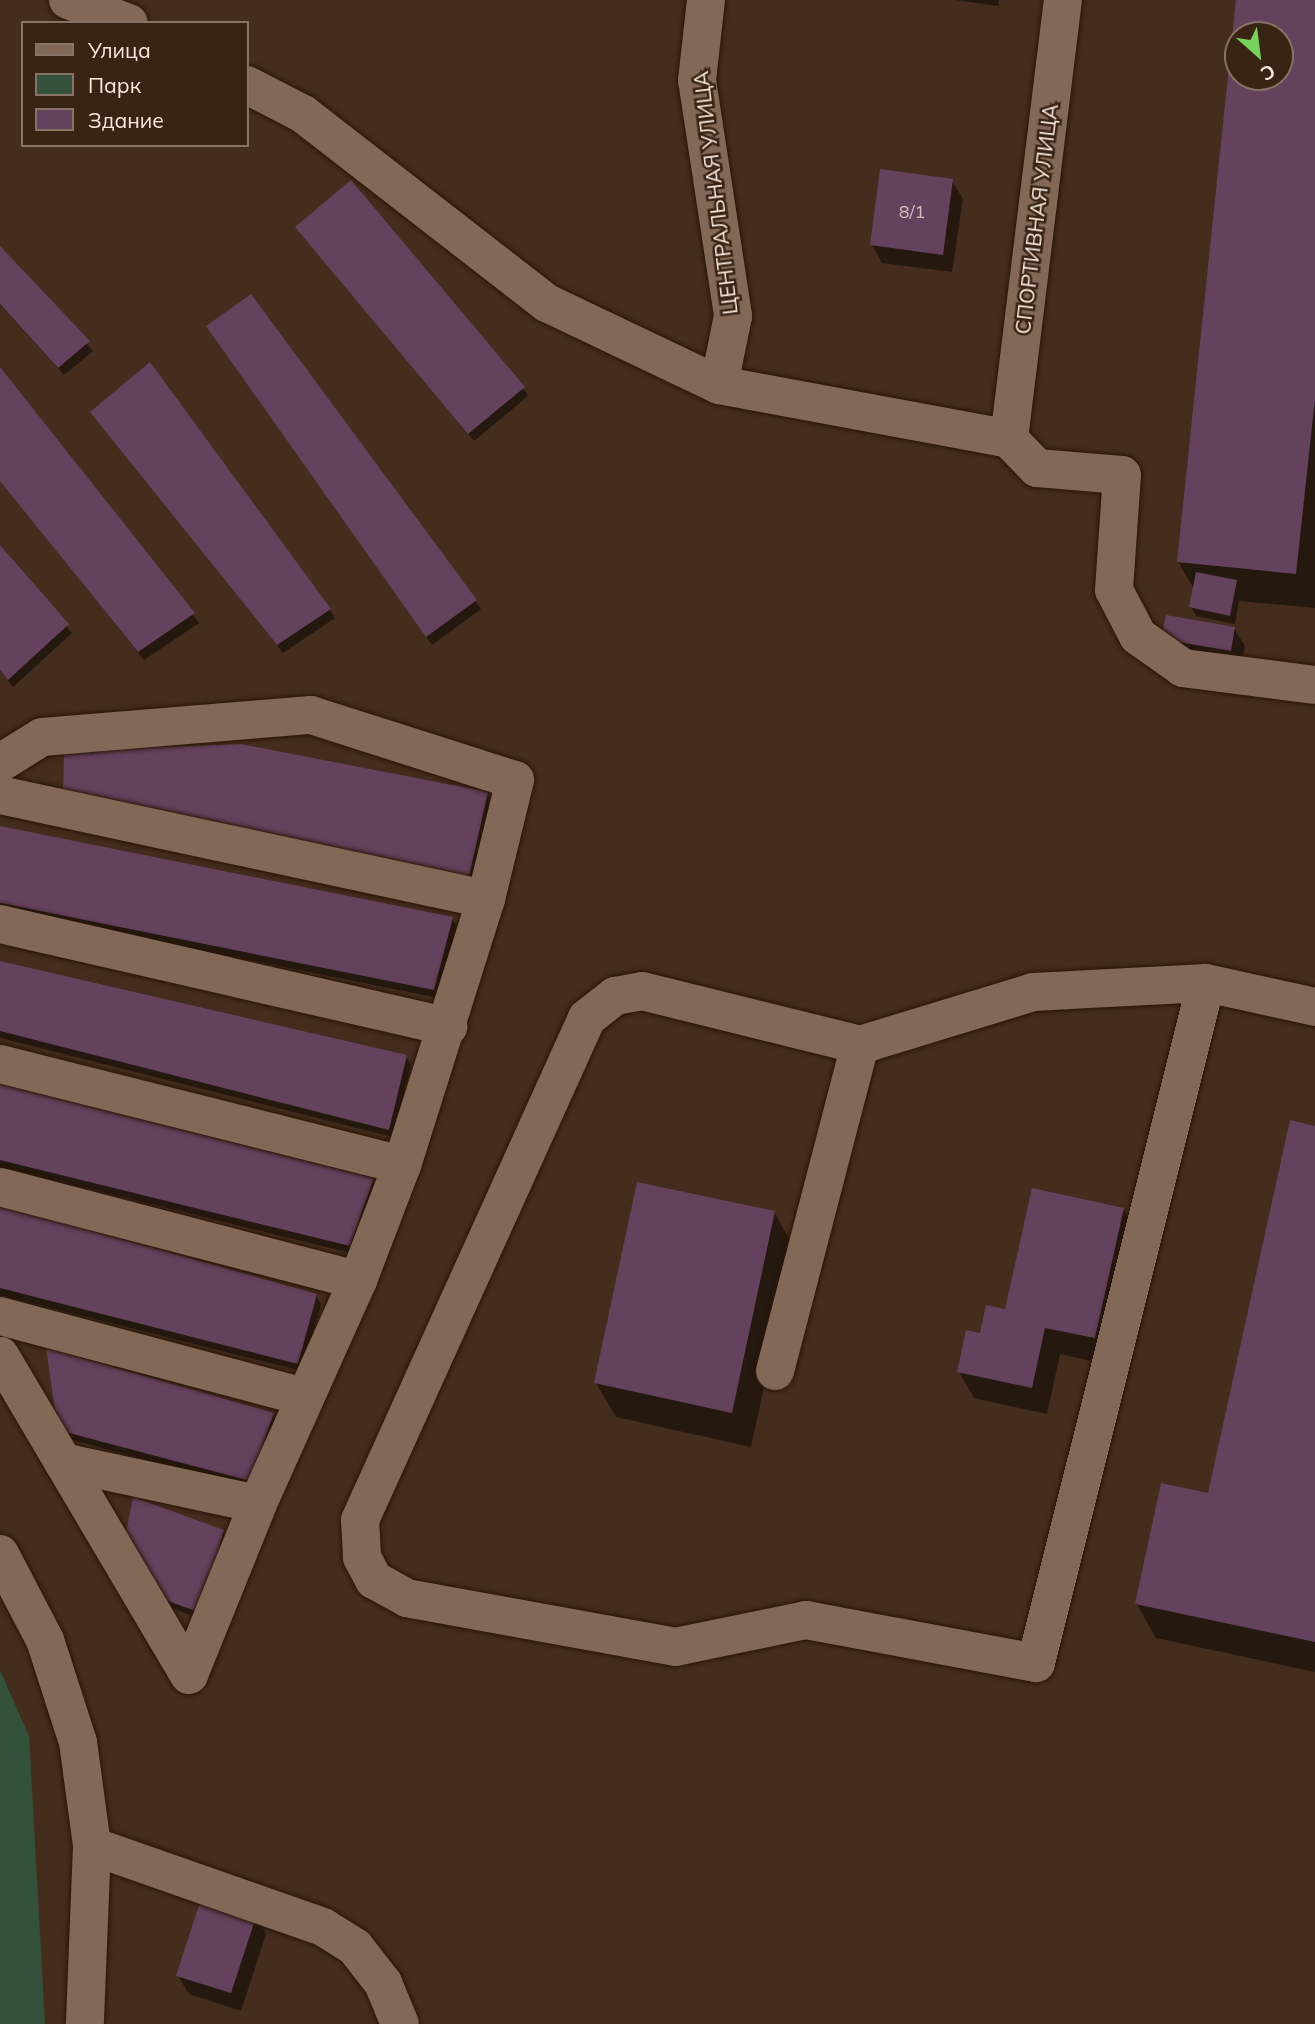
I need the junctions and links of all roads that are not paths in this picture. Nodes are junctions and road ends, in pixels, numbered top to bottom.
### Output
1 (68, 0) edge
2 (706, 0) edge
3 (1063, 0) edge
4 (124, 21) edge
5 (248, 86) edge
6 (719, 385) junction
7 (1009, 439) junction
8 (1315, 685) edge
9 (0, 763) edge
10 (0, 794) edge
11 (486, 899) junction
12 (0, 924) edge
13 (1206, 983) junction
14 (1315, 1007) edge
15 (448, 1027) junction
16 (860, 1045) junction
17 (0, 1064) edge
18 (402, 1165) junction
19 (0, 1186) edge
20 (358, 1280) junction
21 (0, 1316) edge
22 (0, 1356) edge
23 (775, 1371) dead end
24 (305, 1397) junction
25 (63, 1462) junction
26 (258, 1504) junction
27 (0, 1554) edge
28 (92, 1846) junction
29 (85, 2024) edge
30 (400, 2024) edge

1 - 4 street
2 - 6 street, ЦЕНТРАЛЬНАЯ УЛИЦА
3 - 7 street, СПОРТИВНАЯ УЛИЦА
5 - 6 street
6 - 7 street
7 - 8 street
9 - 11 street
10 - 11 street
11 - 15 street
12 - 15 street
13 - 14 street
13 - 16 street
13 - 16 street
15 - 18 street
16 - 23 street
17 - 18 street
18 - 20 street
19 - 20 street
20 - 24 street
21 - 24 street
22 - 25 street
24 - 26 street
25 - 26 street
25 - 26 street
27 - 28 street
28 - 29 street
28 - 30 street

